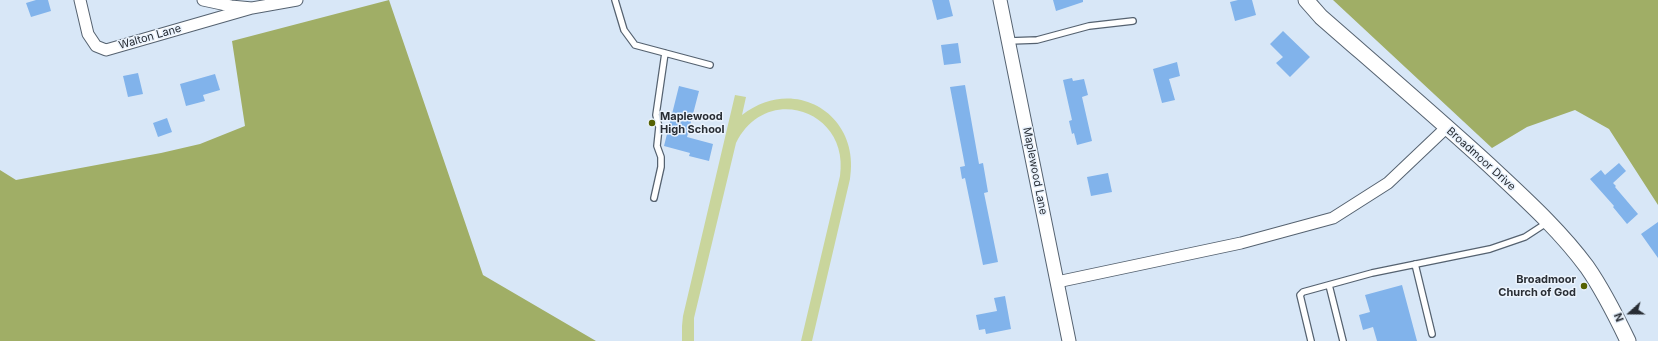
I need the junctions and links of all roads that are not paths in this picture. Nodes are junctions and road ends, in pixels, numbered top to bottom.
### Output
1 (80, 0) edge
2 (203, 0) edge
3 (297, 0) edge
4 (615, 0) edge
5 (1000, 0) edge
6 (1306, 0) edge
7 (252, 8) junction
8 (1133, 21) dead end
9 (1009, 41) junction
10 (665, 54) junction
11 (710, 65) dead end
12 (1447, 127) junction
13 (654, 198) dead end
14 (1548, 222) junction
15 (1414, 264) junction
16 (1057, 282) junction
17 (1329, 285) junction
18 (1432, 334) dead end
19 (1069, 341) edge
20 (1311, 341) edge
21 (1343, 341) edge
22 (1628, 341) edge

1 - 7 street, Walton Lane
2 - 7 street, Walton Lane
3 - 7 street, Walton Lane
4 - 10 lane
5 - 9 street, Maplewood Lane
6 - 12 main road, Broadmoor Drive
8 - 9 lane
9 - 16 street, Maplewood Lane
10 - 11 lane
10 - 13 lane
12 - 14 main road, Broadmoor Drive
12 - 16 street
14 - 15 lane
14 - 22 main road, Broadmoor Drive
15 - 17 lane
15 - 18 lane
16 - 19 street, Maplewood Lane
17 - 20 lane
17 - 21 lane

